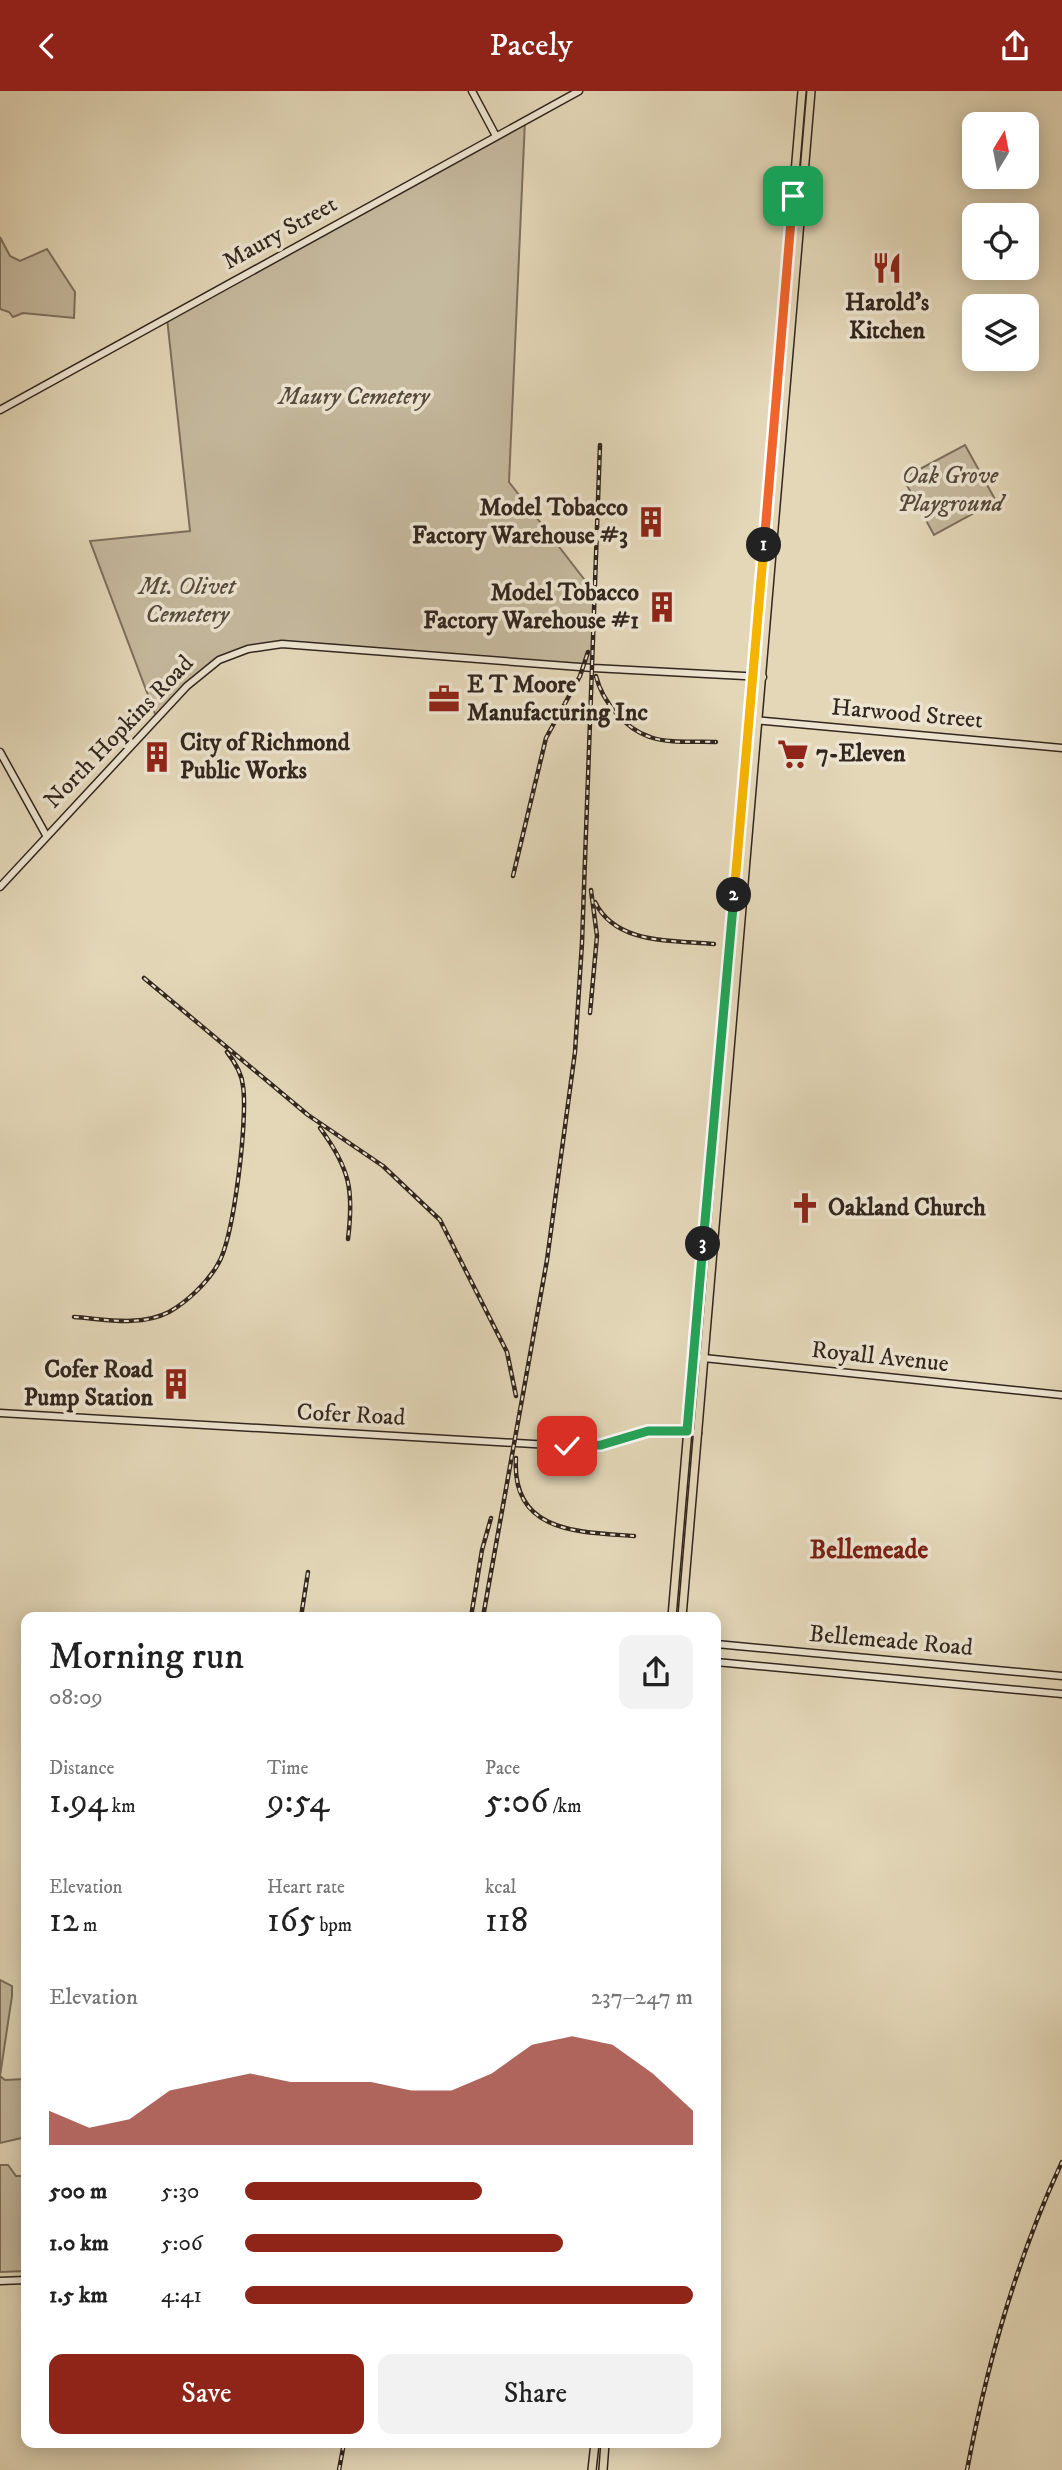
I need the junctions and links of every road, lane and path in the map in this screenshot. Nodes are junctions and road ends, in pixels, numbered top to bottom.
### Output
1 (472, 91) edge
2 (579, 91) edge
3 (802, 91) edge
4 (811, 91) edge
5 (496, 136) junction
6 (0, 410) edge
7 (753, 677) junction
8 (763, 677) junction
9 (749, 719) junction
10 (760, 720) junction
11 (1062, 748) edge
12 (0, 752) edge
13 (46, 835) junction
14 (0, 887) edge
15 (694, 1357) junction
16 (704, 1358) junction
17 (1062, 1395) edge
18 (0, 1413) edge
19 (687, 1431) junction
20 (698, 1433) junction
21 (671, 1612) edge
22 (682, 1612) edge
23 (721, 1644) edge
24 (721, 1662) edge
25 (1062, 1676) edge
26 (1062, 1694) edge
27 (21, 2280) edge
28 (0, 2281) edge
29 (594, 2448) edge
30 (605, 2448) edge
31 (592, 2470) edge
32 (603, 2470) edge

1 - 5 street
2 - 5 street, Maury Street
3 - 7 main road
4 - 8 main road
5 - 6 street, Maury Street
7 - 8 street, North Hopkins Road
7 - 9 main road
7 - 13 street, North Hopkins Road
8 - 10 main road
9 - 10 street, Harwood Street
9 - 15 main road
10 - 11 street, Harwood Street
10 - 16 main road
12 - 13 street
13 - 14 street, North Hopkins Road
15 - 16 street, Royall Avenue
15 - 19 main road
16 - 17 street, Royall Avenue
16 - 20 main road
18 - 19 street, Cofer Road
19 - 20 street, Cofer Road
19 - 21 main road
20 - 22 main road
23 - 25 street, Bellemeade Road
24 - 26 street, Bellemeade Road
27 - 28 street
29 - 31 main road
30 - 32 main road

